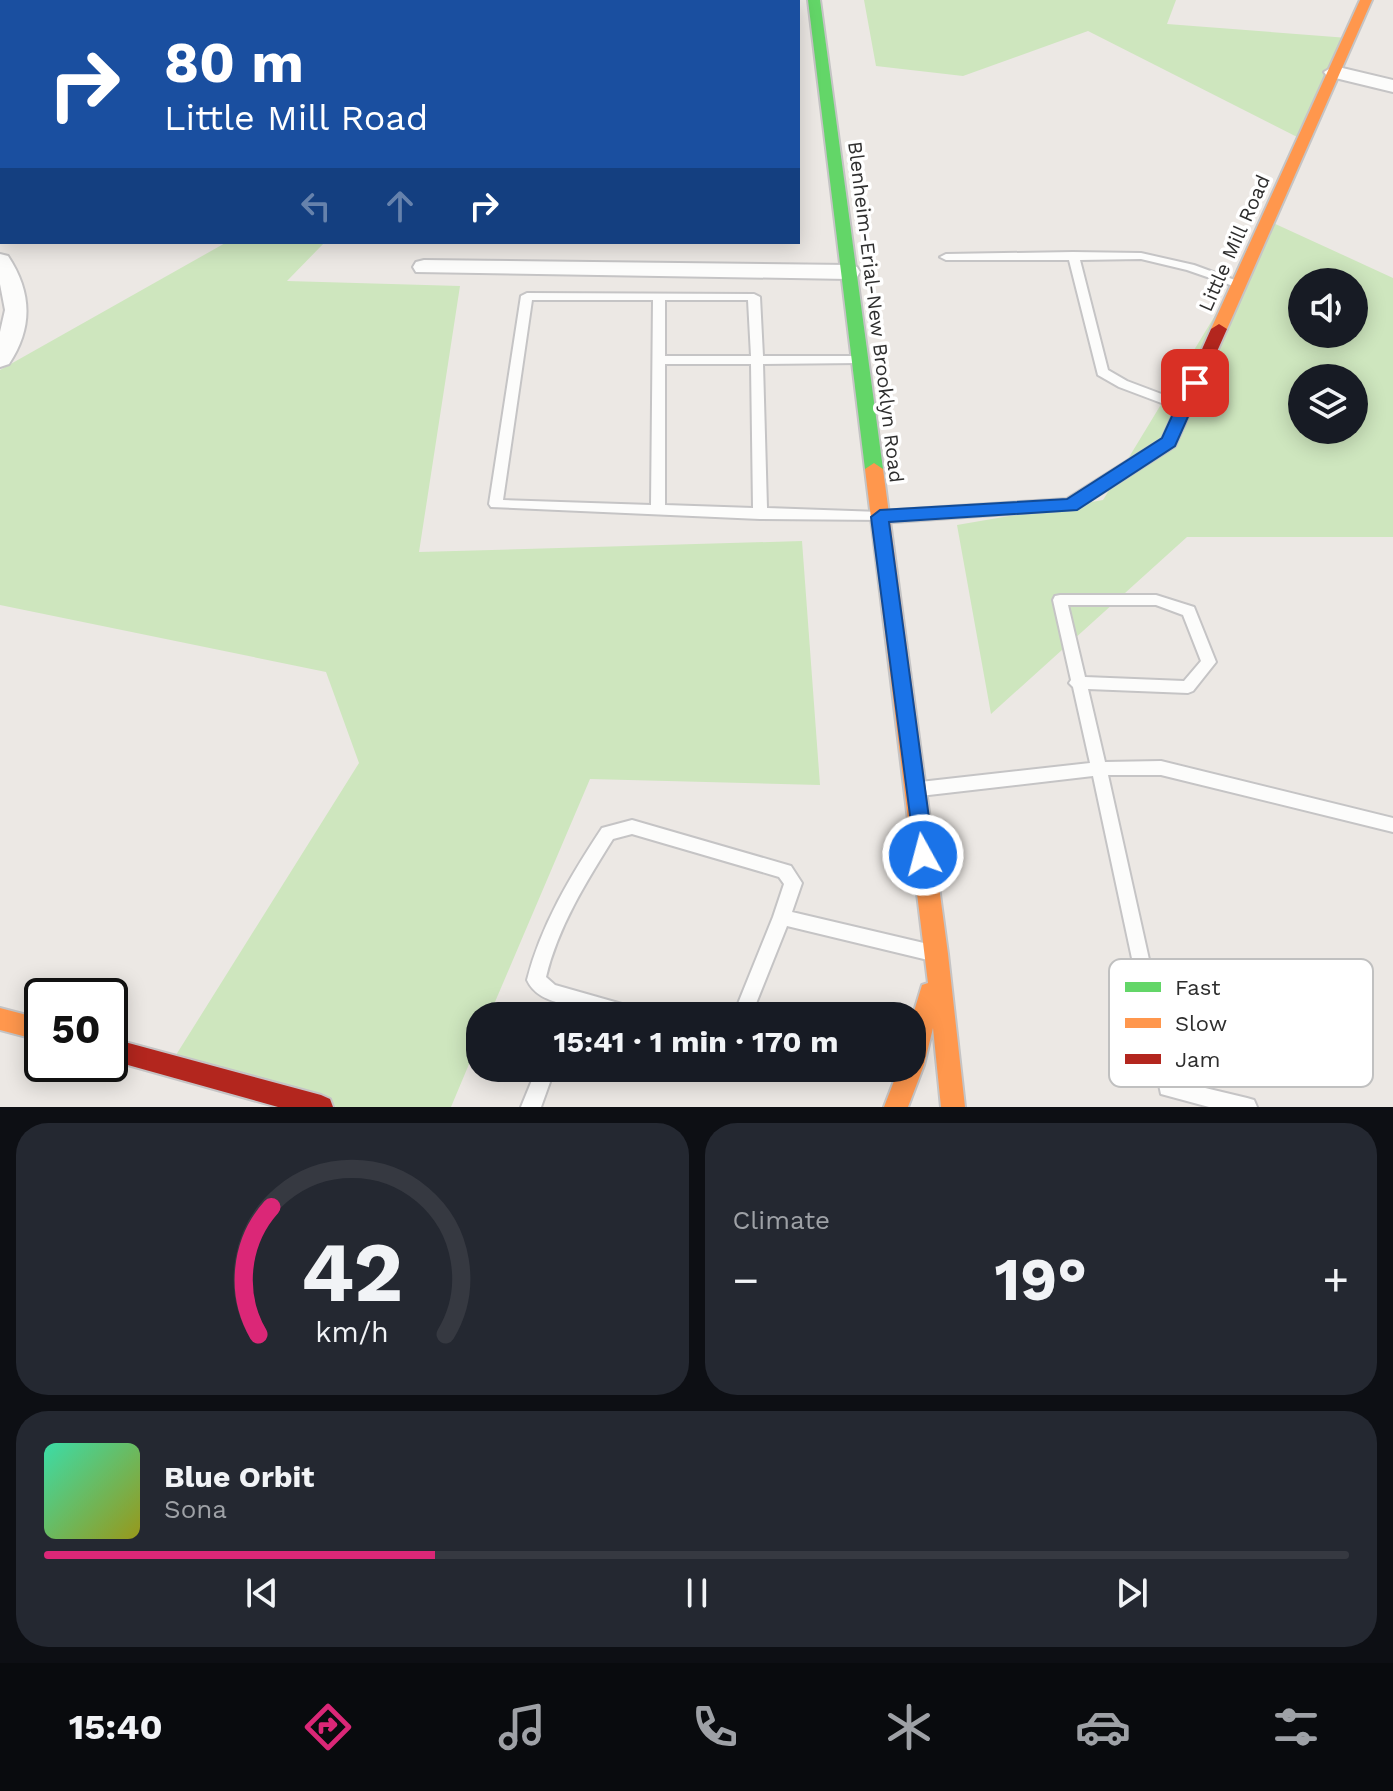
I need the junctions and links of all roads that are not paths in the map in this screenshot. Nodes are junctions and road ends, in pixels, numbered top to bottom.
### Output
1 (814, 0) edge
2 (1366, 0) edge
3 (1334, 72) junction
4 (1393, 86) edge
5 (1073, 255) junction
6 (946, 257) dead end
7 (0, 261) edge
8 (424, 267) dead end
9 (849, 272) junction
10 (1239, 285) junction
11 (659, 298) junction
12 (0, 359) edge
13 (860, 359) junction
14 (659, 360) junction
15 (757, 360) junction
16 (1184, 407) junction
17 (658, 508) junction
18 (760, 514) junction
19 (880, 517) junction
20 (1077, 683) junction
21 (1099, 769) junction
22 (915, 789) junction
23 (1393, 825) edge
24 (782, 917) junction
25 (937, 954) junction
26 (1140, 959) edge
27 (563, 1002) edge
28 (748, 1002) edge
29 (926, 1012) edge
30 (0, 1019) edge
31 (24, 1025) edge
32 (128, 1054) edge
33 (541, 1082) edge
34 (906, 1082) edge
35 (1168, 1087) edge
36 (321, 1107) edge
37 (531, 1107) edge
38 (896, 1107) edge
39 (953, 1107) edge
40 (1247, 1107) edge

1 - 9 main road, Blenheim-Erial-New Brooklyn Road
2 - 3 main road, Little Mill Road
3 - 4 street
3 - 10 main road, Little Mill Road
5 - 6 lane
5 - 10 lane
5 - 16 lane
7 - 12 street
8 - 9 street
9 - 13 main road, Blenheim-Erial-New Brooklyn Road
10 - 16 main road, Little Mill Road
11 - 14 lane
11 - 15 lane
11 - 17 lane
13 - 15 lane
13 - 19 main road, Blenheim-Erial-New Brooklyn Road
14 - 15 lane
14 - 17 lane
15 - 18 lane
16 - 19 main road, Little Mill Road
17 - 18 lane
18 - 19 lane
19 - 22 main road, Blenheim-Erial-New Brooklyn Road
20 - 20 lane
20 - 21 lane
21 - 22 lane
21 - 23 lane
21 - 26 lane
22 - 25 main road, Blenheim-Erial-New Brooklyn Road
24 - 25 lane
24 - 27 lane
24 - 28 lane
25 - 29 main road
25 - 39 main road, Blenheim-Erial-New Brooklyn Road
30 - 31 main road
32 - 36 main road
33 - 37 lane
34 - 38 main road
35 - 40 lane

